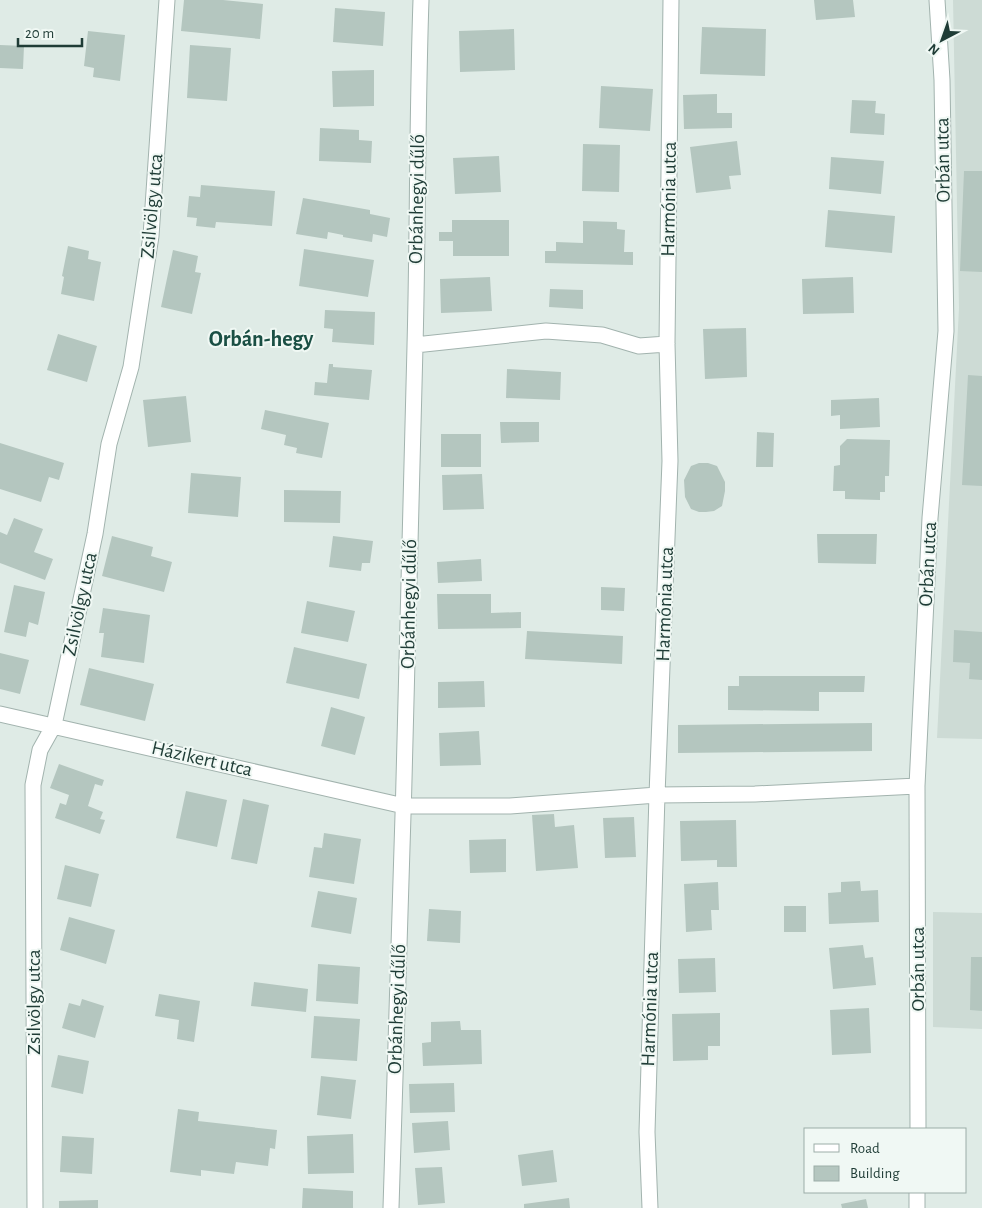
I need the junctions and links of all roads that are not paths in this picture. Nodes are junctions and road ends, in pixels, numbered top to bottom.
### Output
1 (168, 0) edge
2 (421, 0) edge
3 (671, 0) edge
4 (937, 0) edge
5 (667, 344) junction
6 (415, 345) junction
7 (0, 714) edge
8 (54, 725) junction
9 (917, 786) junction
10 (657, 795) junction
11 (404, 806) junction
12 (918, 1128) edge
13 (918, 1193) edge
14 (34, 1208) edge
15 (390, 1208) edge
16 (650, 1208) edge
17 (917, 1208) edge

1 - 8 street, Zsilvölgy utca
2 - 6 street, Orbánhegyi dűlő
3 - 5 street, Harmónia utca
4 - 9 street, Orbán utca
5 - 6 street
5 - 10 street, Harmónia utca
6 - 11 street, Orbánhegyi dűlő
7 - 8 street, Házikert utca
8 - 11 street, Házikert utca
8 - 14 street, Zsilvölgy utca
9 - 10 street, Házikert utca
9 - 12 street, Orbán utca
10 - 11 street, Házikert utca
10 - 16 street, Harmónia utca
11 - 15 street, Orbánhegyi dűlő
13 - 17 street

